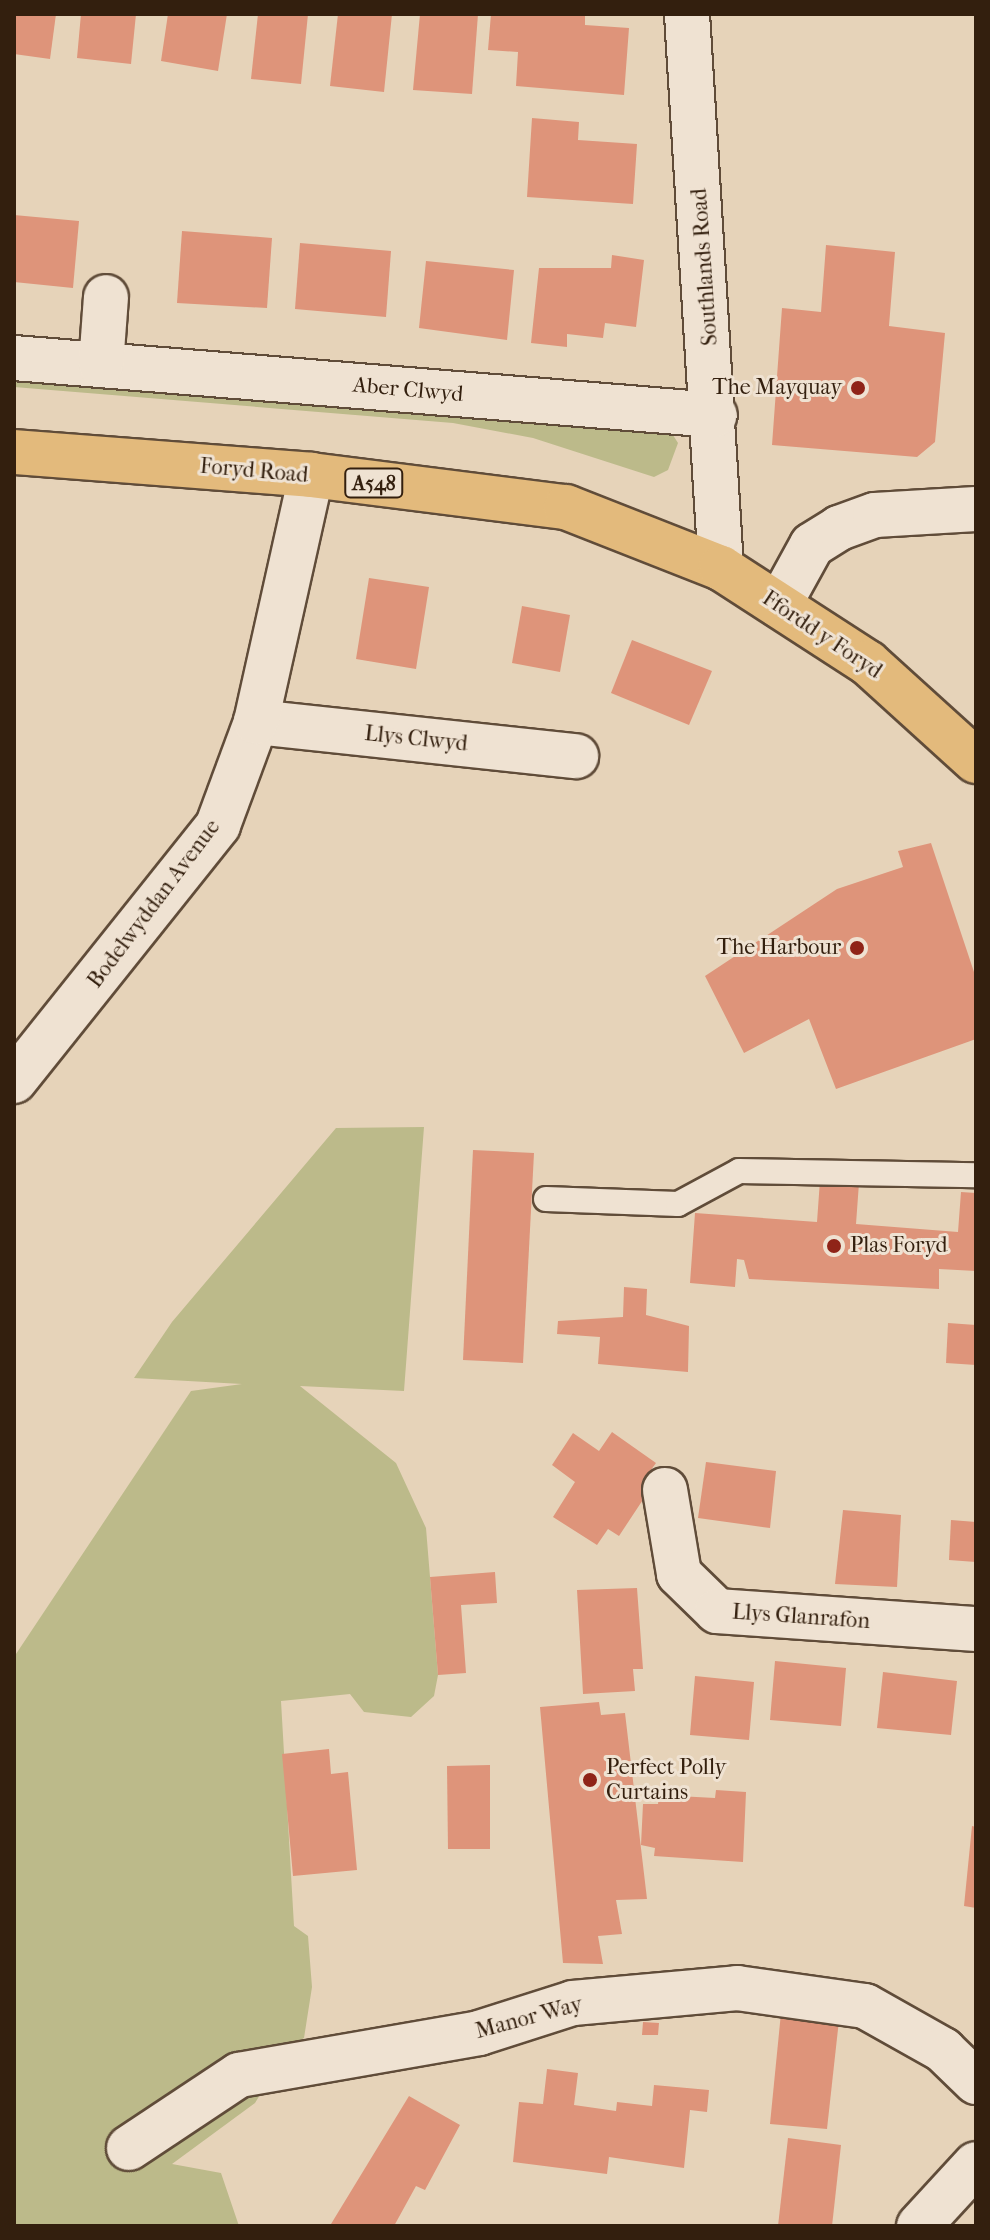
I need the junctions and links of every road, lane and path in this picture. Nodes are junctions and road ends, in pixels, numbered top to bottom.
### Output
1 (687, 14) edge
2 (106, 297) dead end
3 (14, 358) edge
4 (101, 365) junction
5 (715, 415) junction
6 (14, 452) edge
7 (311, 475) junction
8 (976, 509) edge
9 (721, 568) junction
10 (779, 605) junction
11 (256, 722) junction
12 (576, 756) dead end
13 (976, 761) edge
14 (31, 1032) edge
15 (14, 1081) edge
16 (976, 1175) edge
17 (546, 1199) dead end
18 (665, 1490) dead end
19 (976, 1629) edge
20 (976, 2082) edge
21 (129, 2148) dead end
22 (976, 2164) edge
23 (919, 2226) edge

1 - 5 street, Southlands Road
2 - 4 street
3 - 4 street, Aber Clwyd
4 - 5 street, Aber Clwyd
5 - 9 street, Southlands Road
6 - 7 main road, Foryd Road / A548
7 - 9 main road, Foryd Road / A548
7 - 11 street, Bodelwyddan Avenue
8 - 10 street
9 - 10 main road, Ffordd y Foryd / A548
10 - 13 main road, Ffordd y Foryd / A548
11 - 12 street, Llys Clwyd
11 - 14 street, Bodelwyddan Avenue
14 - 15 street, Bodelwyddan Avenue
16 - 17 lane
18 - 19 street, Llys Glanrafon
20 - 21 street, Manor Way
22 - 23 street

